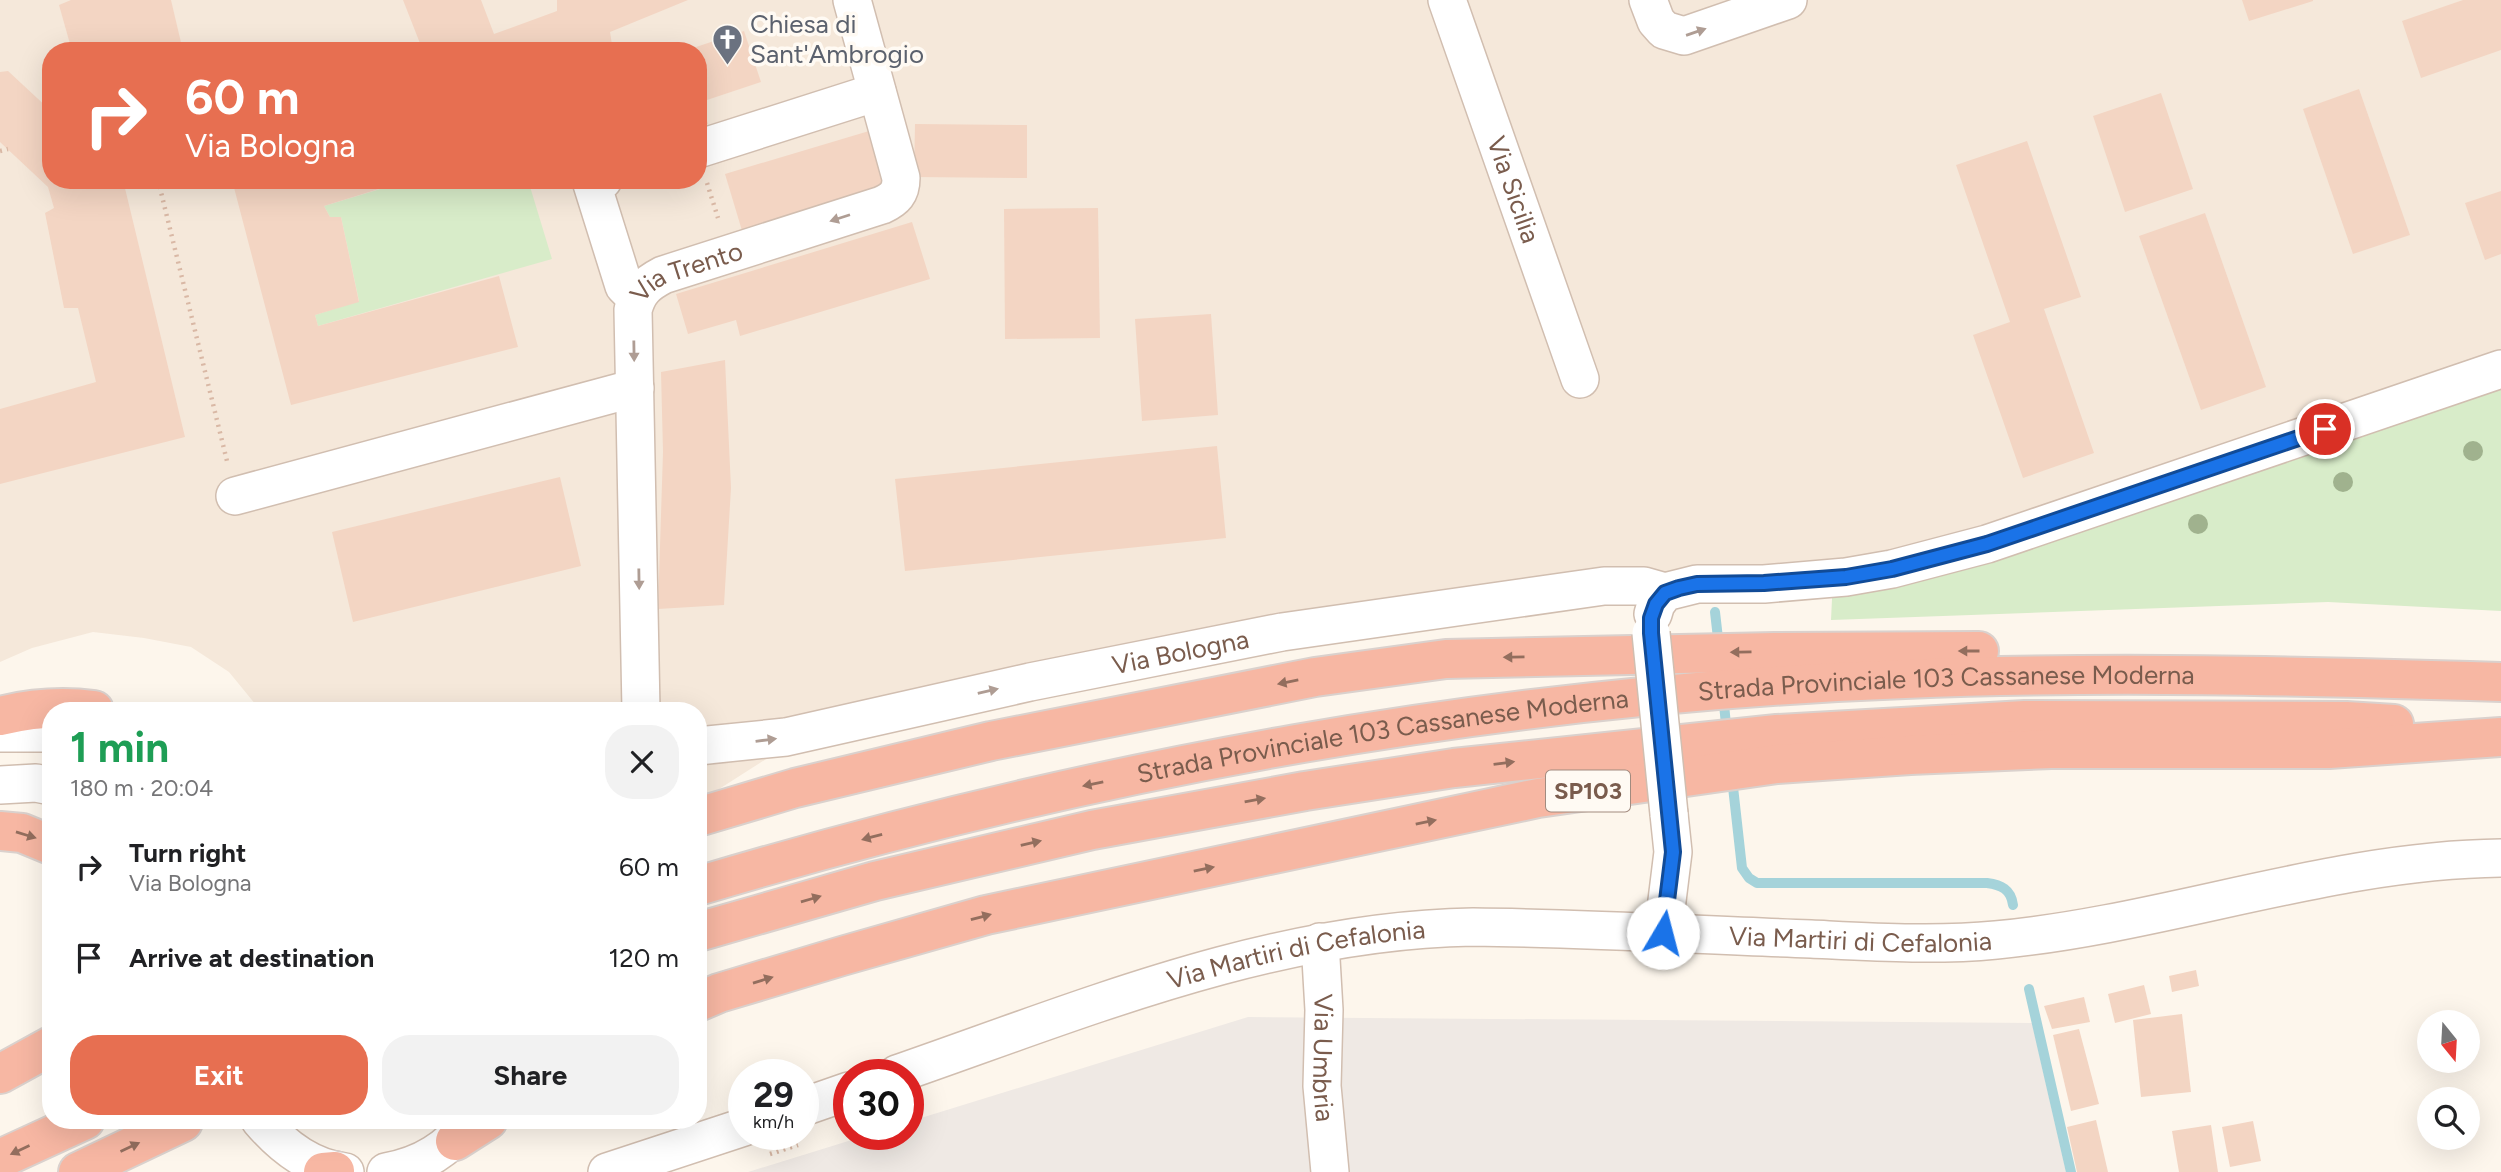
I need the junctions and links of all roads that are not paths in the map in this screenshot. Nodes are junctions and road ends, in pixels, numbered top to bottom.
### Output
1 (1447, 0) edge
2 (1648, 0) edge
3 (1788, 0) edge
4 (859, 2) edge
5 (877, 92) junction
6 (707, 164) edge
7 (594, 189) edge
8 (636, 299) junction
9 (2501, 369) edge
10 (1580, 379) dead end
11 (635, 388) junction
12 (235, 496) road end
13 (1665, 593) junction
14 (2501, 680) edge
15 (641, 702) edge
16 (42, 707) edge
17 (0, 716) edge
18 (2501, 731) edge
19 (0, 733) edge
20 (42, 733) edge
21 (2501, 737) edge
22 (707, 745) edge
23 (42, 784) edge
24 (0, 785) edge
25 (707, 814) edge
26 (0, 831) edge
27 (42, 841) edge
28 (2501, 858) edge
29 (707, 883) edge
30 (707, 929) edge
31 (1663, 933) junction
32 (1320, 942) junction
33 (707, 998) edge
34 (42, 1051) edge
35 (42, 1063) edge
36 (924, 1065) edge
37 (0, 1074) edge
38 (0, 1081) edge
39 (833, 1104) edge
40 (819, 1115) edge
41 (65, 1129) edge
42 (168, 1129) edge
43 (269, 1129) edge
44 (463, 1130) edge
45 (728, 1148) edge
46 (0, 1159) edge
47 (646, 1166) edge
48 (78, 1172) edge
49 (334, 1172) edge
50 (386, 1172) edge
51 (607, 1172) edge
52 (1331, 1172) edge

1 - 10 street, Via Sicilia
2 -> 3 street
4 - 5 street, Via Trento
5 - 6 street
5 -> 8 street, Via Trento
7 - 8 street
8 -> 11 street, Via Trento
9 - 13 street, Via Bologna
11 - 12 street
11 -> 15 street, Via Trento
22 -> 13 street, Via Bologna
13 - 31 street, bridge
14 -> 25 highway
14 -> 29 highway, Strada Provinciale 103 Cassanese Moderna
16 - 17 highway
30 -> 18 highway, Strada Provinciale 103 Cassanese Moderna / SP103
19 - 20 street
33 -> 21 highway, SP103
23 - 24 street
26 -> 27 highway
28 - 31 street, Via Martiri di Cefalonia
31 - 32 street, Via Martiri di Cefalonia
32 - 36 street, Via Martiri di Cefalonia
32 - 52 street, Via Umbria
34 - 37 highway
35 - 38 highway
39 - 40 street
41 -> 46 highway
48 -> 42 highway
43 - 49 street
44 - 50 street
45 - 47 street
47 - 51 street

